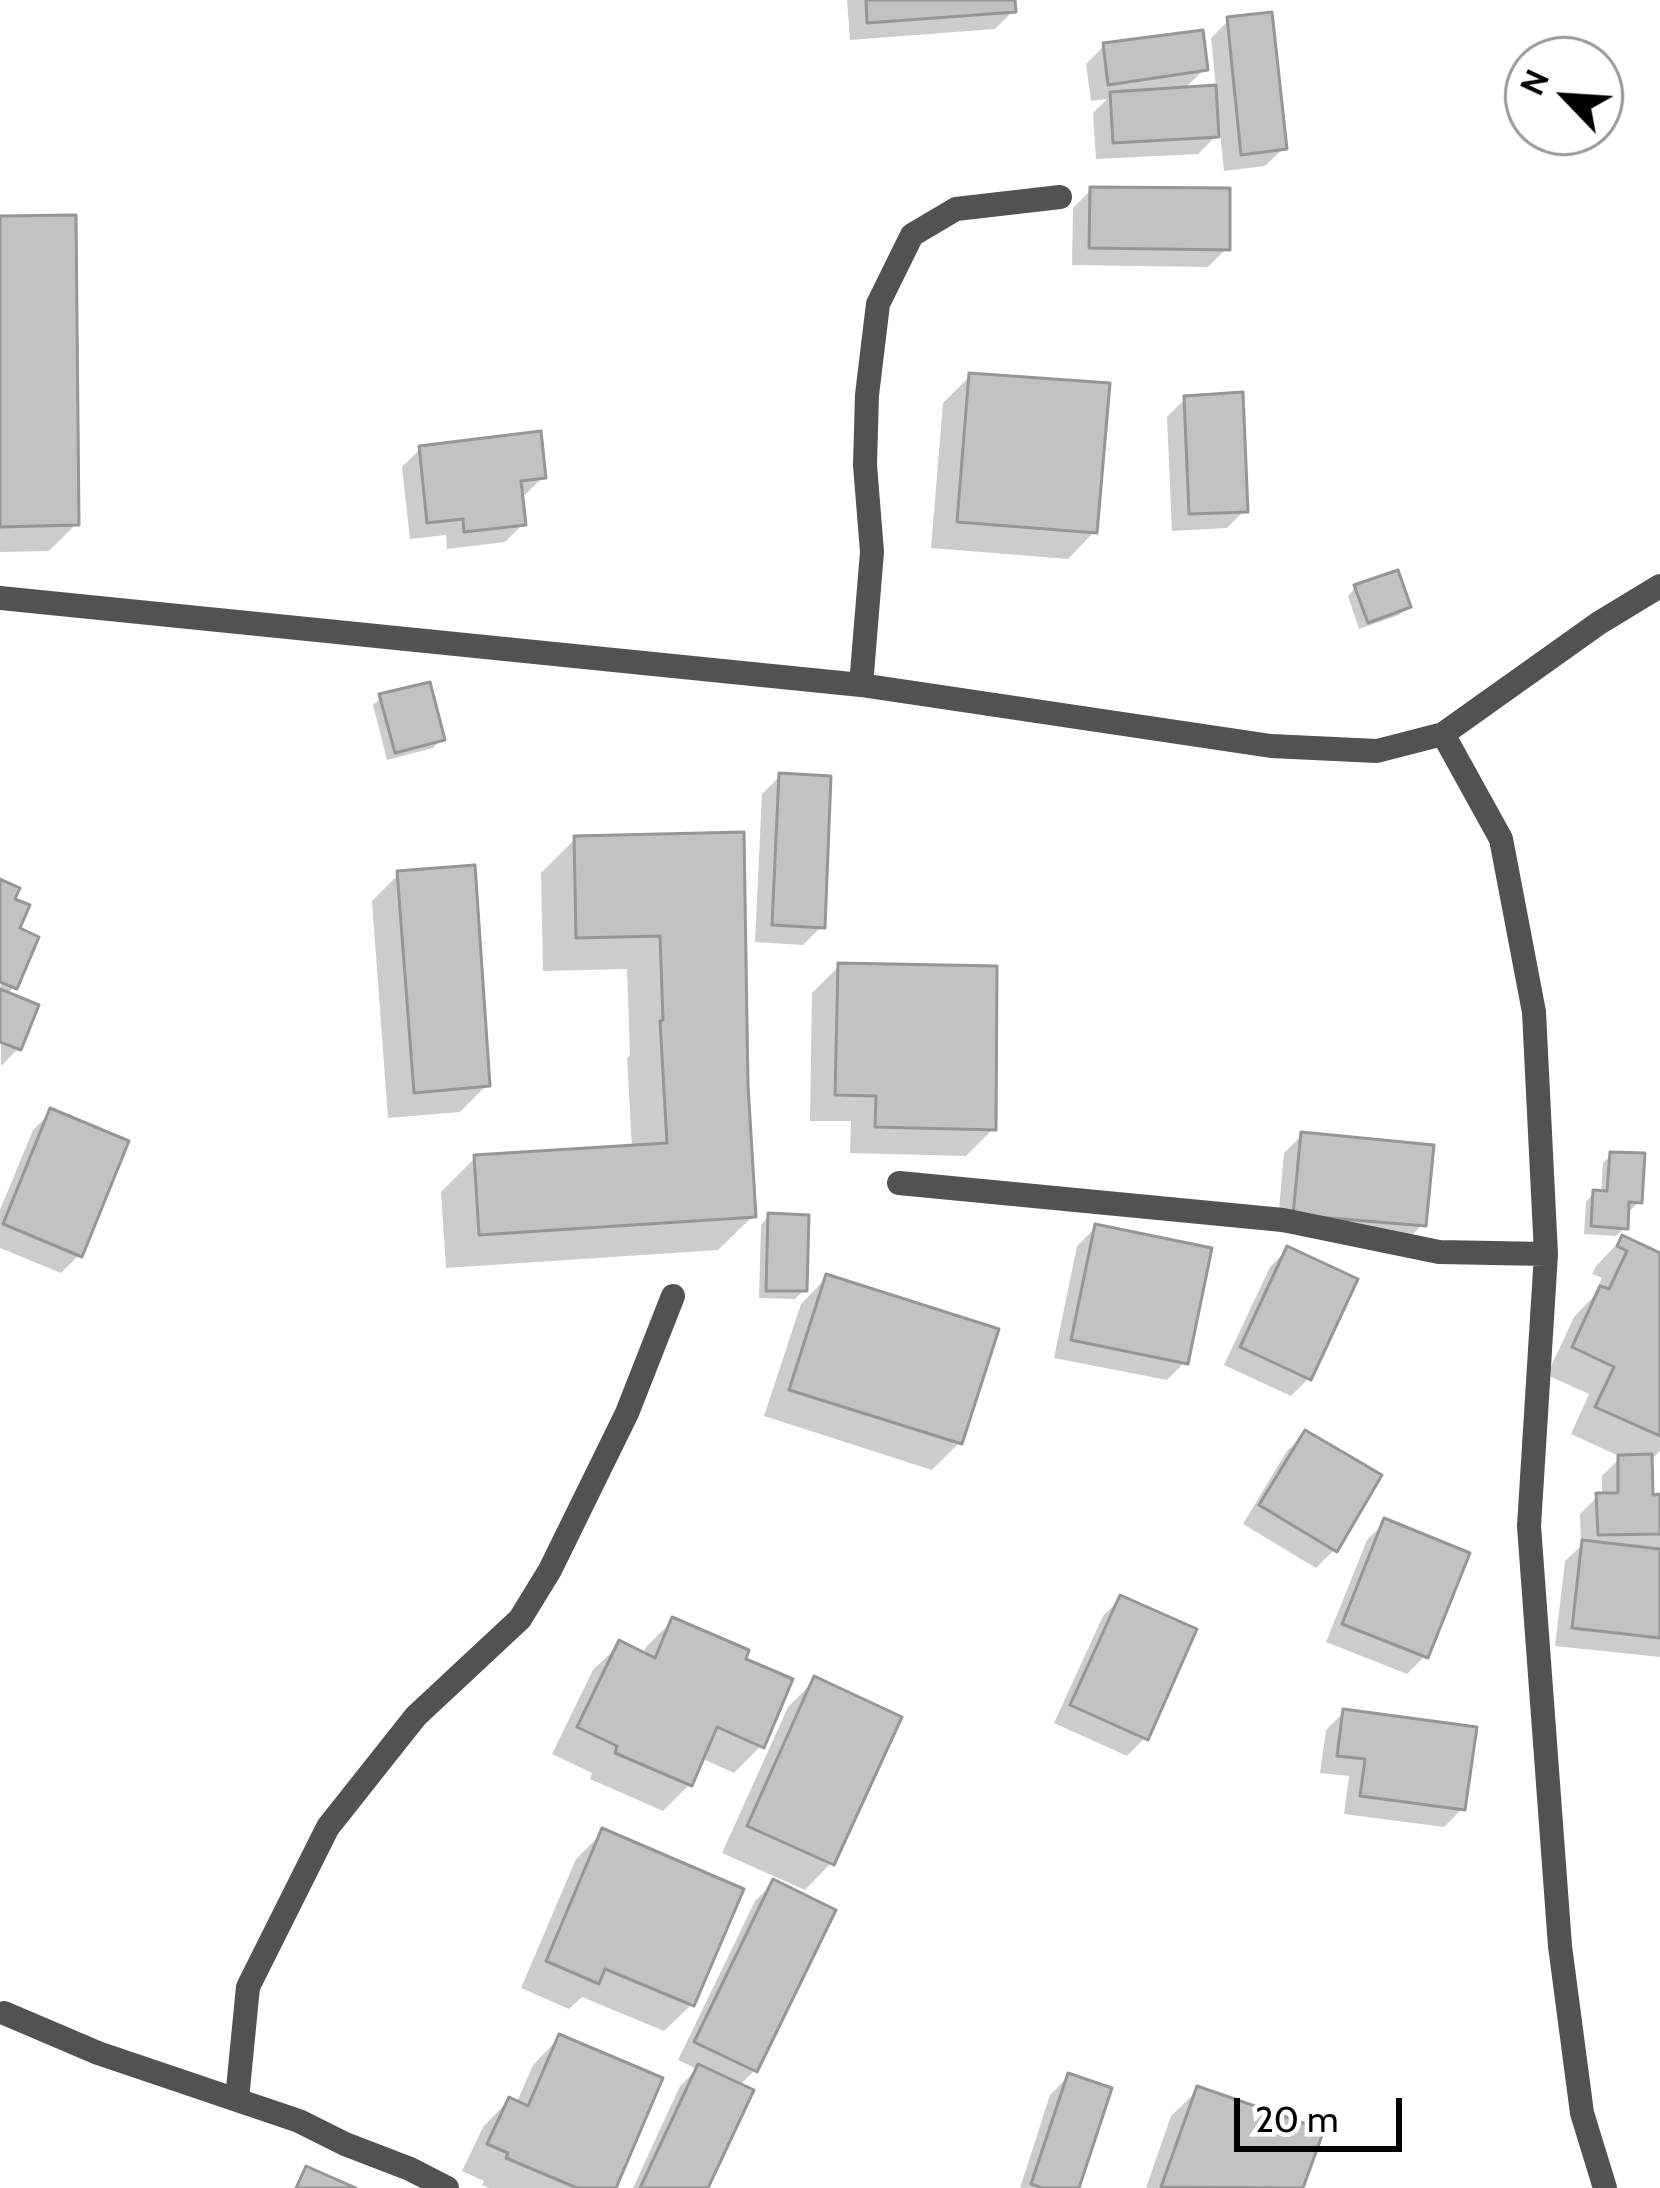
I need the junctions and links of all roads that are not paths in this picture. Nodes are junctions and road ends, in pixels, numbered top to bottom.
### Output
1 (1060, 196) dead end
2 (1660, 586) edge
3 (0, 598) edge
4 (861, 686) junction
5 (1443, 734) junction
6 (899, 1183) dead end
7 (1546, 1254) junction
8 (673, 1296) dead end
9 (4, 2013) dead end
10 (237, 2099) junction
11 (447, 2188) edge
12 (1605, 2188) edge

1 - 4 street
2 - 5 street
3 - 4 street
4 - 5 street
5 - 7 street
6 - 7 street
7 - 12 street
8 - 10 street
9 - 10 street
10 - 11 street

